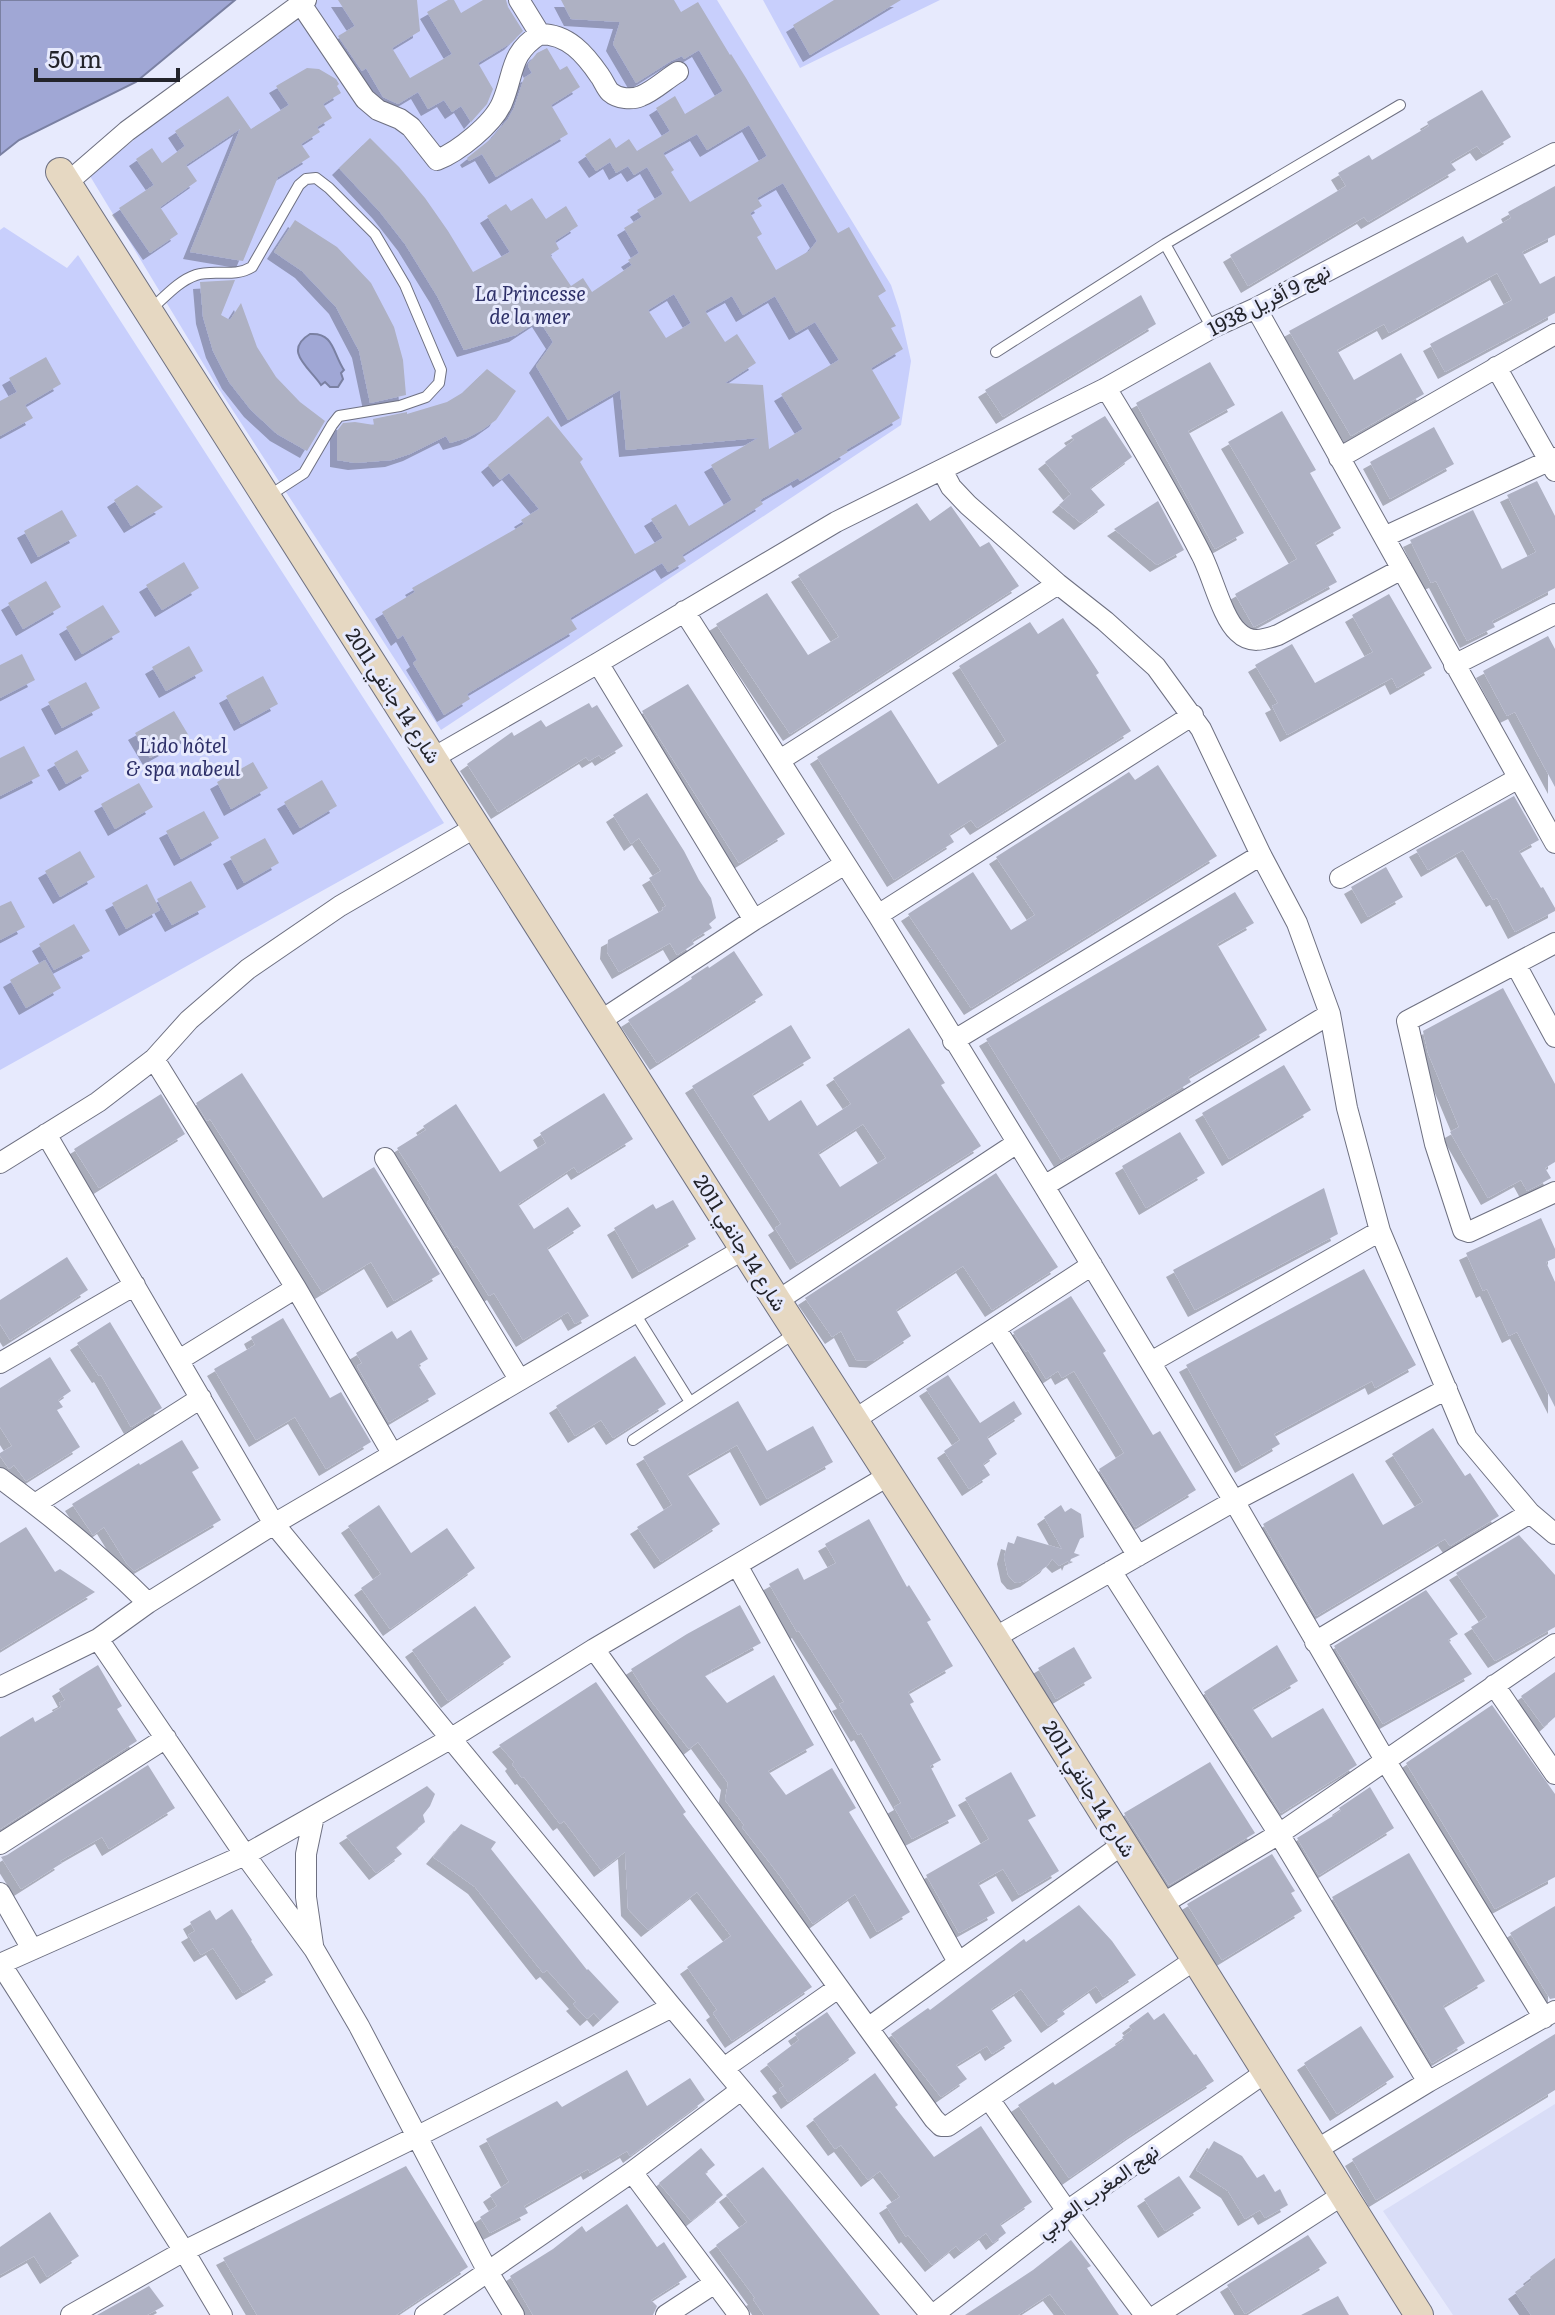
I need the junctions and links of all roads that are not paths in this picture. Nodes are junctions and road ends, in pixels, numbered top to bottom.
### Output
1 (519, 0) edge
2 (303, 2) edge
3 (540, 34) junction
4 (678, 72) dead end
5 (1400, 105) dead end
6 (1555, 153) edge
7 (64, 178) joint
8 (1165, 244) junction
9 (1256, 308) junction
10 (149, 311) junction
11 (1212, 328) junction
12 (1555, 334) edge
13 (996, 352) dead end
14 (1496, 367) junction
15 (1106, 388) junction
16 (1339, 458) junction
17 (1553, 463) edge
18 (947, 467) junction
19 (267, 497) junction
20 (1384, 537) junction
21 (1402, 569) junction
22 (1058, 584) junction
23 (684, 611) junction
24 (1555, 614) edge
25 (598, 663) junction
26 (1454, 665) junction
27 (1193, 715) junction
28 (433, 758) junction
29 (780, 760) junction
30 (1517, 779) junction
31 (476, 827) junction
32 (1552, 830) edge
33 (1261, 855) junction
34 (845, 864) junction
35 (1340, 878) dead end
36 (878, 915) junction
37 (754, 920) junction
38 (1555, 943) edge
39 (1516, 965) junction
40 (1330, 1014) junction
41 (600, 1021) junction
42 (1555, 1037) edge
43 (953, 1041) junction
44 (154, 1059) junction
45 (46, 1134) junction
46 (1017, 1143) junction
47 (385, 1158) dead end
48 (0, 1163) edge
49 (1044, 1186) junction
50 (1554, 1195) edge
51 (1380, 1231) junction
52 (744, 1249) junction
53 (1092, 1265) junction
54 (135, 1285) junction
55 (296, 1288) junction
56 (777, 1301) junction
57 (634, 1312) junction
58 (996, 1329) junction
59 (797, 1332) junction
60 (179, 1360) junction
61 (1151, 1362) junction
62 (0, 1363) edge
63 (519, 1379) junction
64 (1447, 1389) junction
65 (201, 1398) junction
66 (690, 1402) junction
67 (854, 1420) junction
68 (633, 1440) dead end
69 (392, 1453) junction
70 (888, 1476) junction
71 (0, 1478) edge
72 (1234, 1501) junction
73 (35, 1504) junction
74 (1530, 1513) junction
75 (274, 1524) junction
76 (1554, 1532) edge
77 (1138, 1556) junction
78 (737, 1565) junction
79 (1111, 1571) junction
80 (148, 1603) junction
81 (994, 1638) junction
82 (98, 1639) junction
83 (1315, 1642) junction
84 (1555, 1644) edge
85 (594, 1649) junction
86 (1494, 1685) junction
87 (0, 1687) edge
88 (166, 1738) junction
89 (450, 1739) junction
90 (1385, 1760) junction
91 (1555, 1774) edge
92 (314, 1816) junction
93 (1279, 1834) junction
94 (0, 1844) edge
95 (1123, 1844) junction
96 (245, 1855) junction
97 (0, 1893) edge
98 (1162, 1904) junction
99 (32, 1949) junction
100 (314, 1949) junction
101 (1196, 1959) junction
102 (958, 1962) junction
103 (0, 1963) edge
104 (838, 1988) junction
105 (672, 2007) junction
106 (1550, 2014) edge
107 (868, 2028) junction
108 (724, 2068) junction
109 (1266, 2072) junction
110 (1428, 2082) junction
111 (741, 2090) junction
112 (989, 2099) junction
113 (416, 2137) junction
114 (1316, 2150) junction
115 (632, 2172) junction
116 (1344, 2194) junction
117 (1067, 2211) junction
118 (184, 2251) junction
119 (488, 2272) junction
120 (715, 2283) junction
121 (1411, 2312) edge
122 (71, 2315) edge
123 (222, 2315) edge
124 (425, 2315) edge
125 (514, 2315) edge
126 (666, 2315) edge
127 (739, 2315) edge
128 (932, 2315) edge
129 (1145, 2315) edge
130 (1157, 2315) edge

1 - 3 street
2 - 3 street
2 - 7 street
3 - 4 street
5 - 8 lane
6 - 9 street, نهج 9 أفريل 1938
7 - 10 street, شارع 14 جانفي 2011
8 - 11 lane
8 - 13 lane
9 - 11 street, نهج 9 أفريل 1938
9 - 16 street
10 - 19 street, شارع 14 جانفي 2011
10 - 19 lane
11 - 15 street, نهج 9 أفريل 1938
12 - 14 street
14 - 16 street
14 - 17 street
15 - 18 street, نهج 9 أفريل 1938
15 - 21 street
16 - 20 street
17 - 20 street
18 - 22 street
18 - 23 street, نهج 9 أفريل 1938
19 - 28 street, شارع 14 جانفي 2011
20 - 21 street
21 - 26 street
22 - 27 street
22 - 29 street
23 - 25 street, نهج 9 أفريل 1938
23 - 29 street
24 - 26 street
25 - 28 street, نهج 9 أفريل 1938
25 - 37 street
26 - 30 street
27 - 33 street
27 - 36 street
28 - 31 street, شارع 14 جانفي 2011
29 - 34 street
30 - 32 street
30 - 35 street
31 - 41 street, شارع 14 جانفي 2011
31 - 44 street
33 - 40 street
33 - 43 street
34 - 36 street
34 - 37 street
36 - 43 street
37 - 41 street
38 - 39 street
39 - 42 street
39 - 50 street
40 - 49 street
40 - 51 street
41 - 52 street, شارع 14 جانفي 2011
43 - 46 street
44 - 45 street
44 - 55 street
45 - 48 street
45 - 54 street
46 - 49 street
46 - 56 street
47 - 63 street
49 - 53 street
51 - 61 street
51 - 64 street
52 - 56 street, شارع 14 جانفي 2011
52 - 57 street
53 - 58 street
53 - 61 street
54 - 60 street
54 - 62 street
55 - 60 street
55 - 69 street
56 - 59 street, شارع 14 جانفي 2011
57 - 63 street
57 - 66 lane
58 - 67 street
58 - 77 street
59 - 66 lane
59 - 67 street, شارع 14 جانفي 2011
60 - 65 street
61 - 72 street
63 - 69 street
64 - 72 street
64 - 74 street
65 - 73 street
65 - 75 street
66 - 68 lane
67 - 70 street, شارع 14 جانفي 2011
69 - 75 street
70 - 78 street
70 - 81 street, شارع 14 جانفي 2011
71 - 73 street
72 - 77 street
72 - 83 street
73 - 80 street
74 - 76 street
74 - 83 street
75 - 80 street
75 - 89 street
77 - 79 street
78 - 85 street
78 - 102 street
79 - 81 street
79 - 93 street
80 - 82 street
81 - 95 street, شارع 14 جانفي 2011
82 - 87 street
82 - 88 street
83 - 90 street
84 - 86 street
85 - 89 street
85 - 104 street
86 - 90 street
86 - 91 street
88 - 94 street
88 - 96 street
89 - 92 street
89 - 105 street
90 - 93 street
90 - 106 street
92 - 96 street
92 - 100 street
93 - 98 street
93 - 110 street
95 - 98 street, شارع 14 جانفي 2011
95 - 102 street
96 - 99 street
96 - 100 street
97 - 99 street
98 - 101 street, شارع 14 جانفي 2011
99 - 103 street
100 - 113 street
101 - 109 street, شارع 14 جانفي 2011
101 - 112 street
102 - 107 street
103 - 118 street
104 - 107 street
104 - 108 street
105 - 108 street
105 - 113 street
106 - 110 street
107 - 112 street
108 - 111 street
109 - 114 street, شارع 14 جانفي 2011
109 - 117 street, نهج المغرب العربي
110 - 114 street
111 - 115 street
111 - 128 street
112 - 117 street
113 - 118 street
113 - 119 street
114 - 116 street, شارع 14 جانفي 2011
115 - 119 street
115 - 120 street
116 - 121 street, شارع 14 جانفي 2011
116 - 130 street
117 - 128 street, نهج المغرب العربي
117 - 129 street
118 - 122 street
118 - 123 street
119 - 124 street
119 - 125 street
120 - 126 street
120 - 127 street

